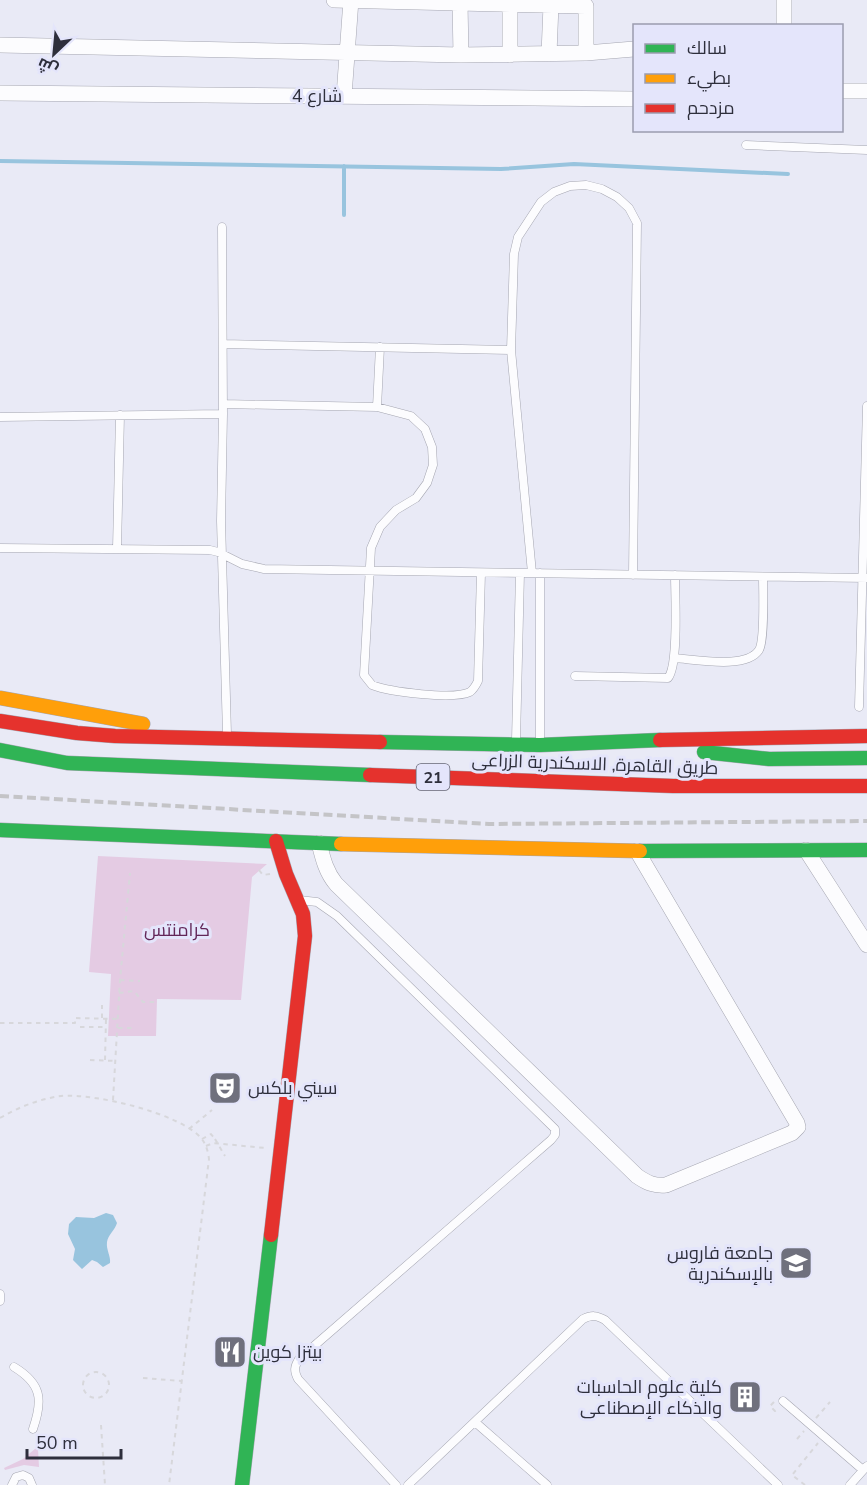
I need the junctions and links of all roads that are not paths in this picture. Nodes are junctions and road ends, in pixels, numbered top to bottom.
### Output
1 (334, 0) edge
2 (351, 0) edge
3 (361, 0) edge
4 (784, 0) edge
5 (510, 2) edge
6 (460, 3) junction
7 (583, 3) edge
8 (551, 5) junction
9 (784, 24) edge
10 (0, 45) edge
11 (633, 49) edge
12 (347, 52) junction
13 (586, 53) junction
14 (549, 54) junction
15 (461, 55) junction
16 (510, 55) junction
17 (843, 91) edge
18 (867, 91) edge
19 (0, 93) edge
20 (344, 96) junction
21 (633, 99) edge
22 (746, 145) dead end
23 (867, 150) edge
24 (222, 227) dead end
25 (223, 344) junction
26 (380, 347) junction
27 (512, 350) junction
28 (223, 404) junction
29 (867, 406) edge
30 (377, 407) junction
31 (223, 414) junction
32 (120, 416) junction
33 (0, 417) edge
34 (0, 548) edge
35 (117, 549) junction
36 (223, 555) junction
37 (370, 571) junction
38 (481, 573) junction
39 (520, 573) junction
40 (536, 573) junction
41 (633, 575) junction
42 (675, 575) junction
43 (763, 577) junction
44 (865, 578) edge
45 (674, 658) junction
46 (575, 676) dead end
47 (0, 698) edge
48 (859, 707) dead end
49 (0, 721) edge
50 (867, 736) edge
51 (203, 738) junction
52 (227, 738) junction
53 (659, 740) junction
54 (516, 744) junction
55 (540, 745) junction
56 (0, 750) edge
57 (867, 758) edge
58 (867, 786) edge
59 (0, 830) edge
60 (281, 841) junction
61 (319, 843) junction
62 (806, 850) junction
63 (867, 850) edge
64 (637, 851) junction
65 (302, 900) junction
66 (867, 945) edge
67 (280, 1147) junction
68 (0, 1294) edge
69 (0, 1302) edge
70 (14, 1367) dead end
71 (783, 1401) dead end
72 (475, 1422) junction
73 (33, 1429) dead end
74 (865, 1468) edge
75 (12, 1485) edge
76 (32, 1485) edge
77 (242, 1485) edge
78 (253, 1485) edge
79 (396, 1485) edge
80 (408, 1485) edge
81 (547, 1485) edge
82 (778, 1485) edge
83 (850, 1485) edge

1 - 2 street
2 - 3 street
2 - 12 street
3 - 6 street
4 - 9 street
5 - 6 street
5 - 8 street
5 - 16 street
6 - 15 street
7 - 8 street
7 - 13 street
8 - 14 street
10 - 12 street
11 - 13 street
12 - 15 street
12 - 20 street
13 - 14 street
14 - 16 street
15 - 16 street
17 - 18 street
19 - 20 street, شارع 4
20 - 21 street, شارع 4
22 - 23 lane
24 - 25 lane
25 - 26 lane
25 - 28 lane
26 - 27 lane
26 - 30 lane
27 - 40 lane
27 - 41 lane
28 - 30 lane
28 - 31 lane
29 - 44 lane
30 - 37 lane
31 - 32 lane
31 - 36 lane
32 - 33 lane
32 - 35 lane
34 - 35 lane
35 - 36 lane
36 - 37 lane
36 - 52 lane
37 - 38 lane
37 - 38 lane
38 - 39 lane
39 - 40 lane
39 - 54 lane
40 - 41 lane
40 - 55 lane
41 - 42 lane
42 - 43 lane
42 - 45 lane
43 - 44 lane
43 - 45 lane
44 - 48 lane
45 - 46 lane
47 - 51 main road
49 - 51 main road, طريق القاهرة, الاسكندرية الزراعى / 21
50 - 53 main road, طريق القاهرة, الاسكندرية الزراعى / 21
51 - 52 main road, طريق القاهرة, الاسكندرية الزراعى / 21
52 - 54 main road, طريق القاهرة, الاسكندرية الزراعى / 21
53 - 55 main road, طريق القاهرة, الاسكندرية الزراعى / 21
53 - 57 main road
54 - 55 main road, طريق القاهرة, الاسكندرية الزراعى / 21
56 - 58 main road, طريق القاهرة, الاسكندرية الزراعى / 21
59 - 60 main road
60 - 61 main road
60 - 65 main road
61 - 64 main road
61 - 64 street
62 - 63 main road
62 - 64 main road
62 - 66 street
65 - 67 main road
65 - 79 lane
67 - 77 main road
67 - 78 main road
68 - 69 lane
70 - 73 lane
71 - 74 lane
72 - 80 lane
72 - 81 lane
72 - 82 lane
74 - 83 lane
75 - 76 lane

